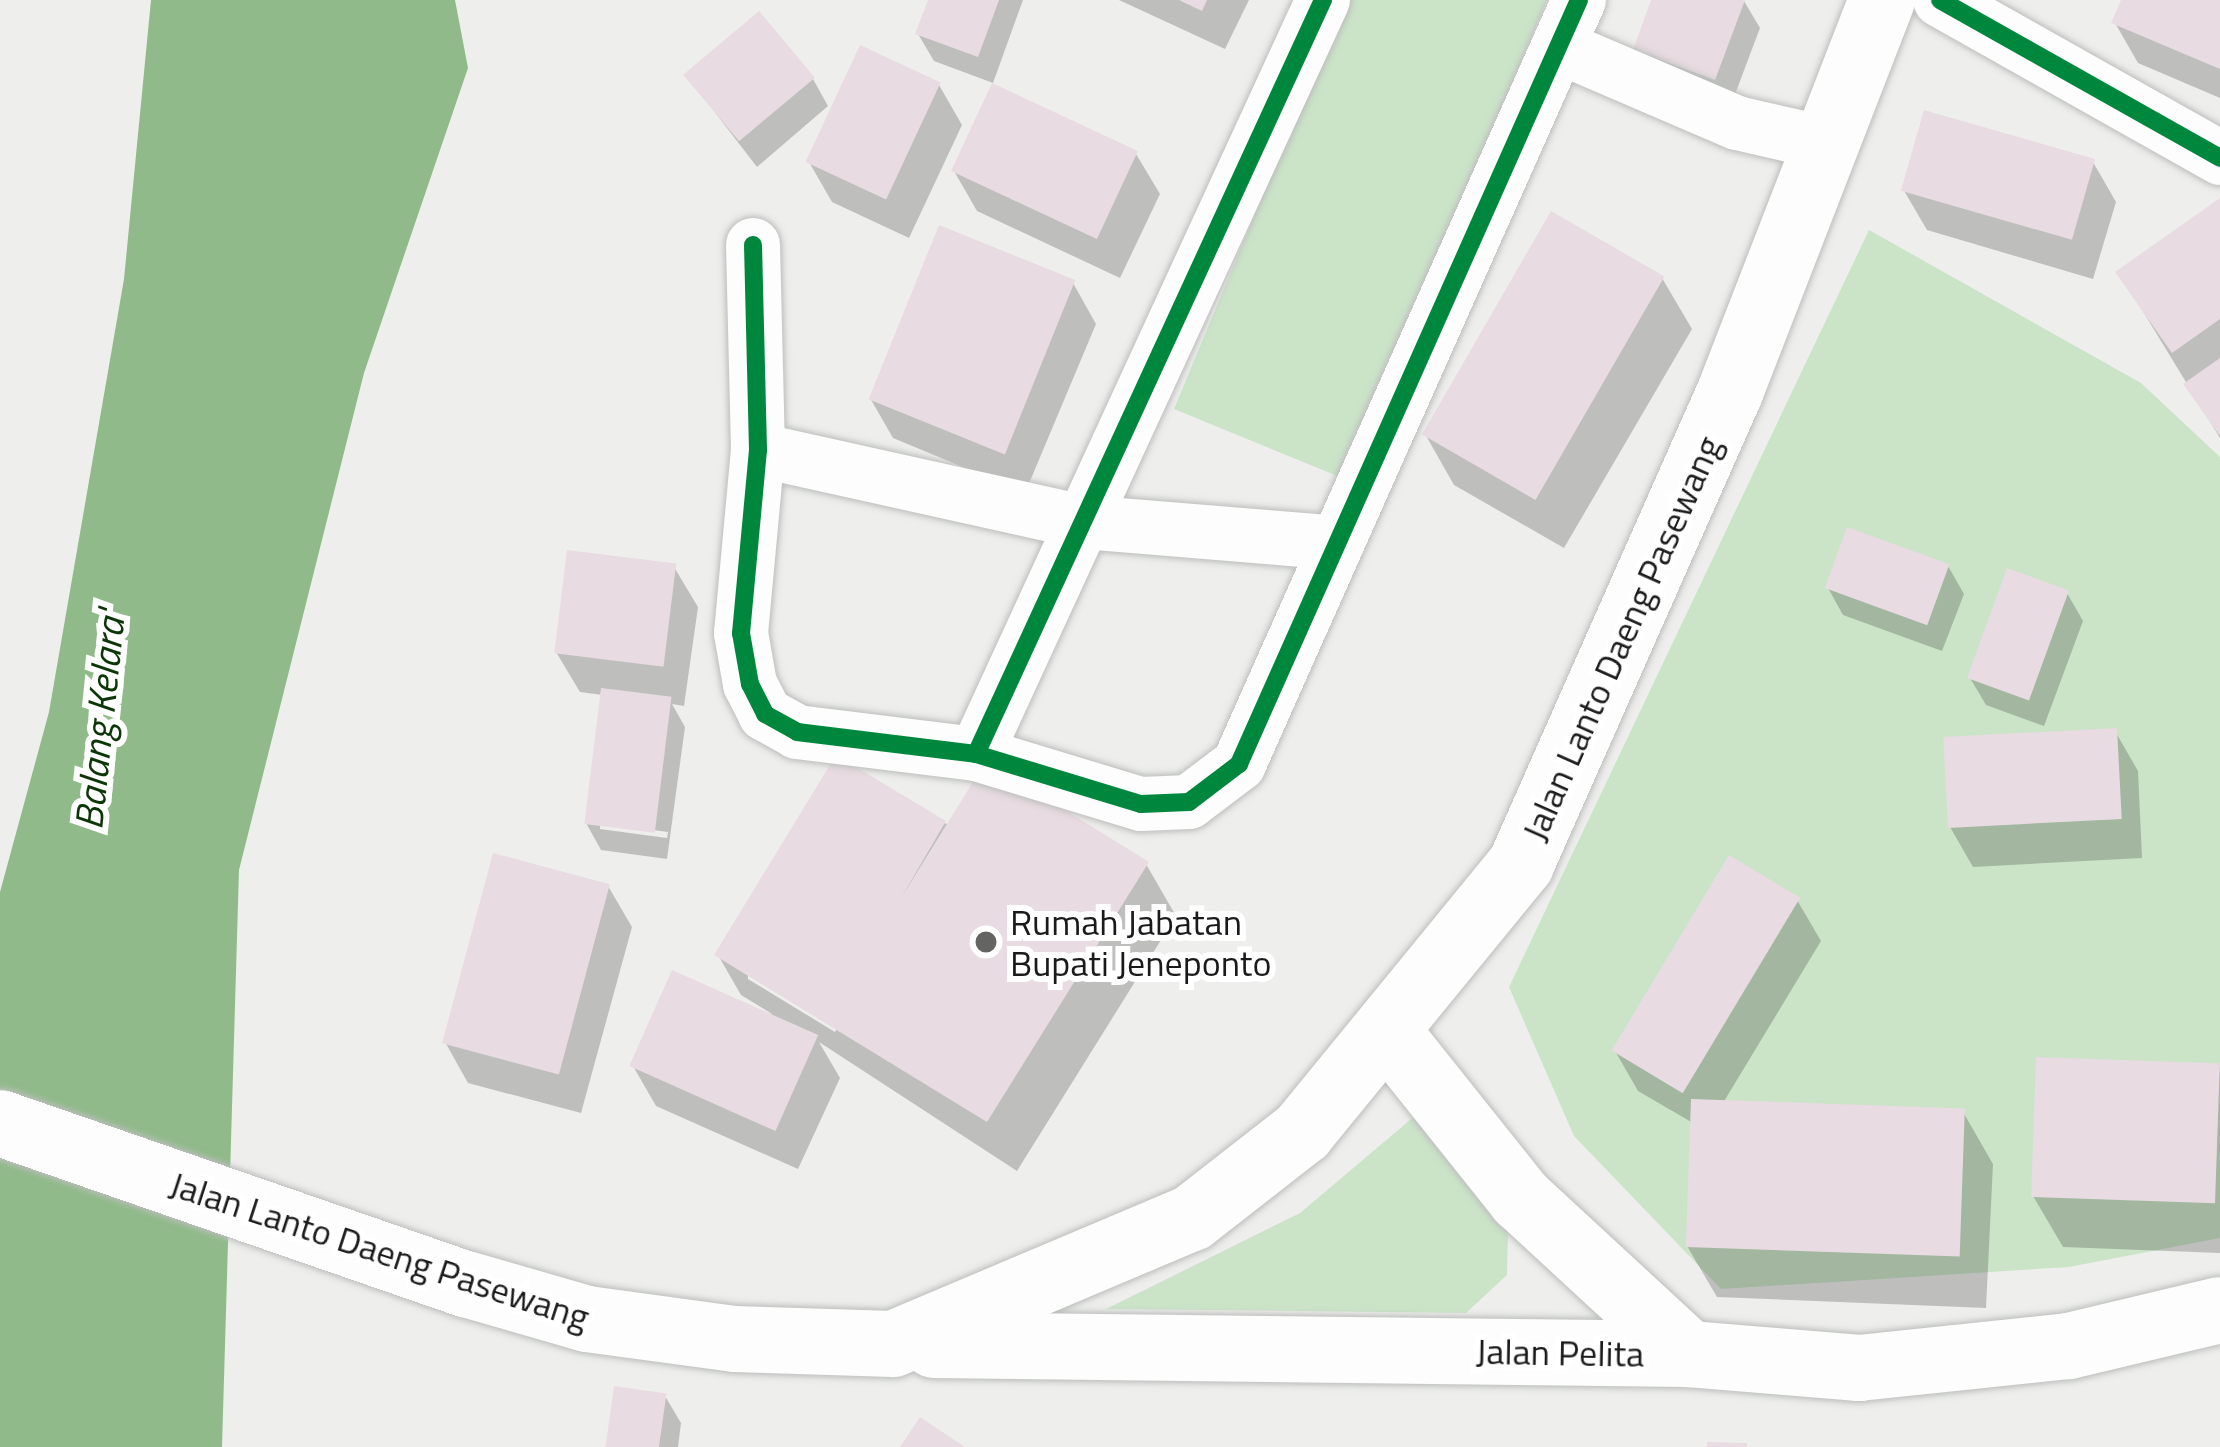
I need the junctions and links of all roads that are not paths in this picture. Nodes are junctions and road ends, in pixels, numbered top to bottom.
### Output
1 (1323, 0) edge
2 (1882, 0) edge
3 (1940, 0) edge
4 (1570, 24) edge
5 (1829, 145) junction
6 (2220, 158) edge
7 (753, 244) dead end
8 (758, 450) junction
9 (1084, 522) junction
10 (1337, 543) junction
11 (976, 754) junction
12 (1390, 1035) junction
13 (0, 1124) edge
14 (2220, 1310) edge
15 (893, 1344) junction
16 (1689, 1354) junction

1 - 9 street
2 - 5 highway, Jalan Lanto Daeng Pasewang
3 - 6 street
4 - 5 street
4 - 10 street
5 - 12 highway, Jalan Lanto Daeng Pasewang
7 - 8 street
8 - 9 street
8 - 11 street
9 - 10 street
9 - 11 street
10 - 11 street
12 - 15 highway, Jalan Lanto Daeng Pasewang
12 - 16 highway
13 - 15 highway, Jalan Lanto Daeng Pasewang
14 - 16 highway, Jalan Pelita
15 - 16 highway, Jalan Pelita

